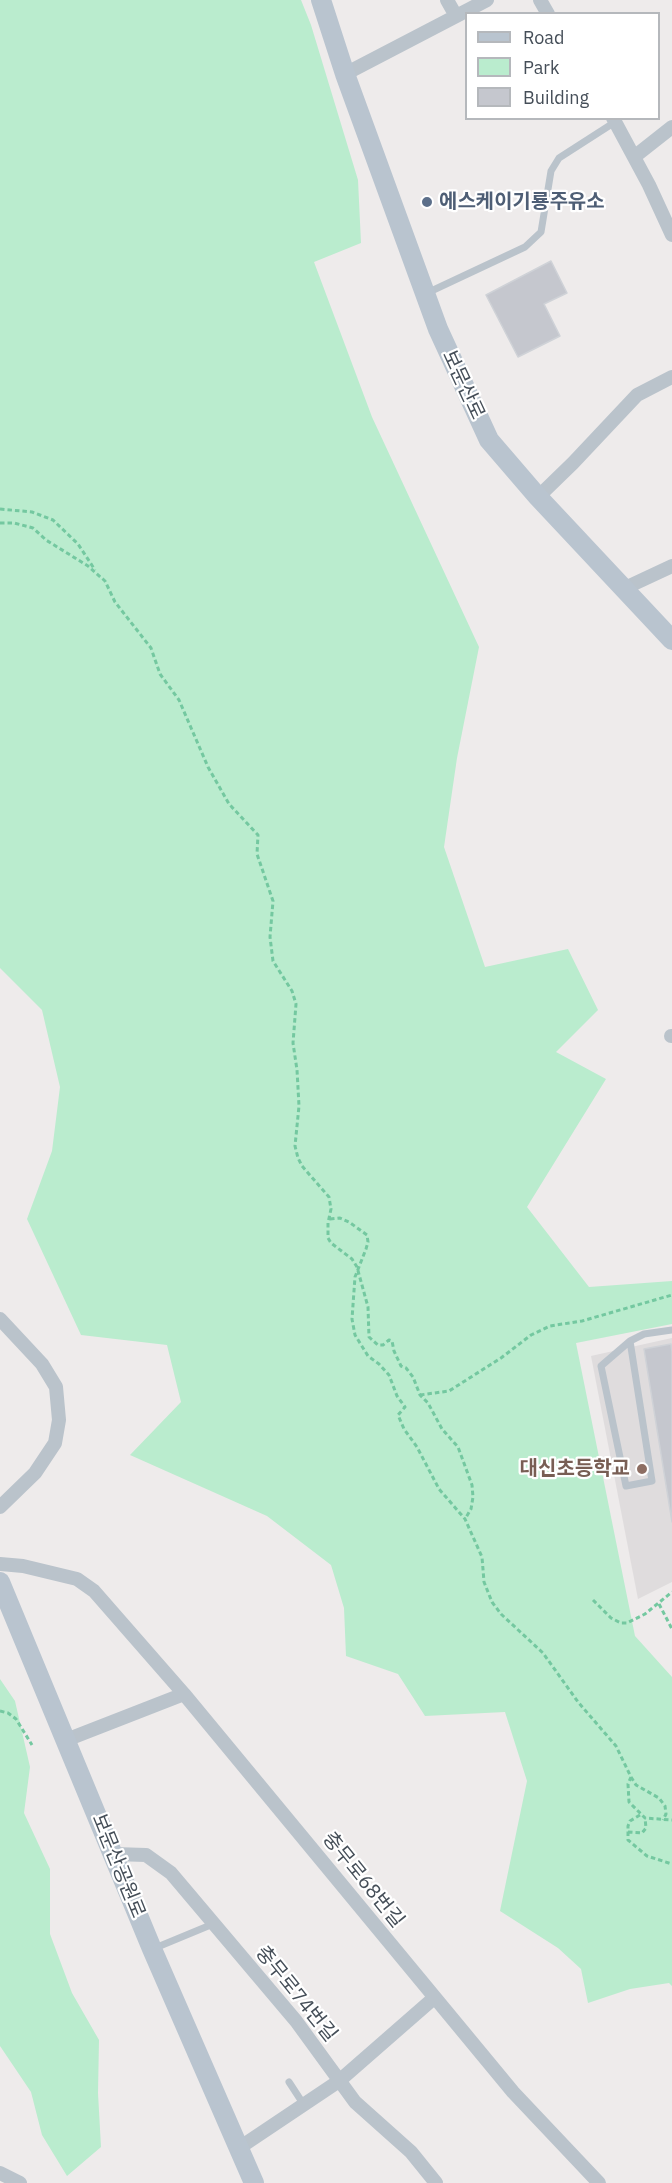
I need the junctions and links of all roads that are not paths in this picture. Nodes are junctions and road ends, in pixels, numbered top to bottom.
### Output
1 (321, 0) edge
2 (447, 0) edge
3 (487, 0) edge
4 (456, 16) junction
5 (345, 74) junction
6 (614, 120) edge
7 (672, 127) edge
8 (634, 157) junction
9 (672, 235) edge
10 (425, 294) junction
11 (672, 377) edge
12 (538, 497) junction
13 (672, 566) edge
14 (626, 588) junction
15 (672, 640) edge
16 (0, 1319) edge
17 (672, 1330) edge
18 (630, 1341) junction
19 (0, 1506) edge
20 (0, 1564) edge
21 (0, 1582) edge
22 (184, 1694) junction
23 (66, 1740) junction
24 (114, 1854) junction
25 (213, 1924) junction
26 (152, 1949) junction
27 (434, 1998) junction
28 (339, 2081) junction
29 (289, 2082) dead end
30 (304, 2105) junction
31 (239, 2148) junction
32 (0, 2173) edge
33 (20, 2183) edge
34 (253, 2183) edge
35 (436, 2183) edge
36 (599, 2183) edge

1 - 5 main road, 보문산로
2 - 4 street
3 - 4 street
4 - 5 street
5 - 10 main road, 보문산로
6 - 8 street
6 - 10 lane
7 - 8 street
8 - 9 street
10 - 12 main road, 보문산로
11 - 12 street
12 - 14 main road, 보문산로
13 - 14 street
14 - 15 main road, 보문산로
16 - 19 street
17 - 18 lane
18 - 18 lane
20 - 22 street, 충무로68번길
21 - 23 main road, 보문산공원로
22 - 23 street
22 - 27 street, 충무로68번길
23 - 24 main road, 보문산공원로
24 - 25 street, 충무로74번길
24 - 26 main road, 보문산공원로
25 - 26 lane
25 - 28 street, 충무로74번길
26 - 31 main road, 보문산공원로
27 - 28 street
27 - 36 street, 충무로68번길
28 - 30 street
28 - 35 street, 충무로74번길
29 - 30 lane
30 - 31 street
31 - 34 main road, 보문산공원로
32 - 33 street

